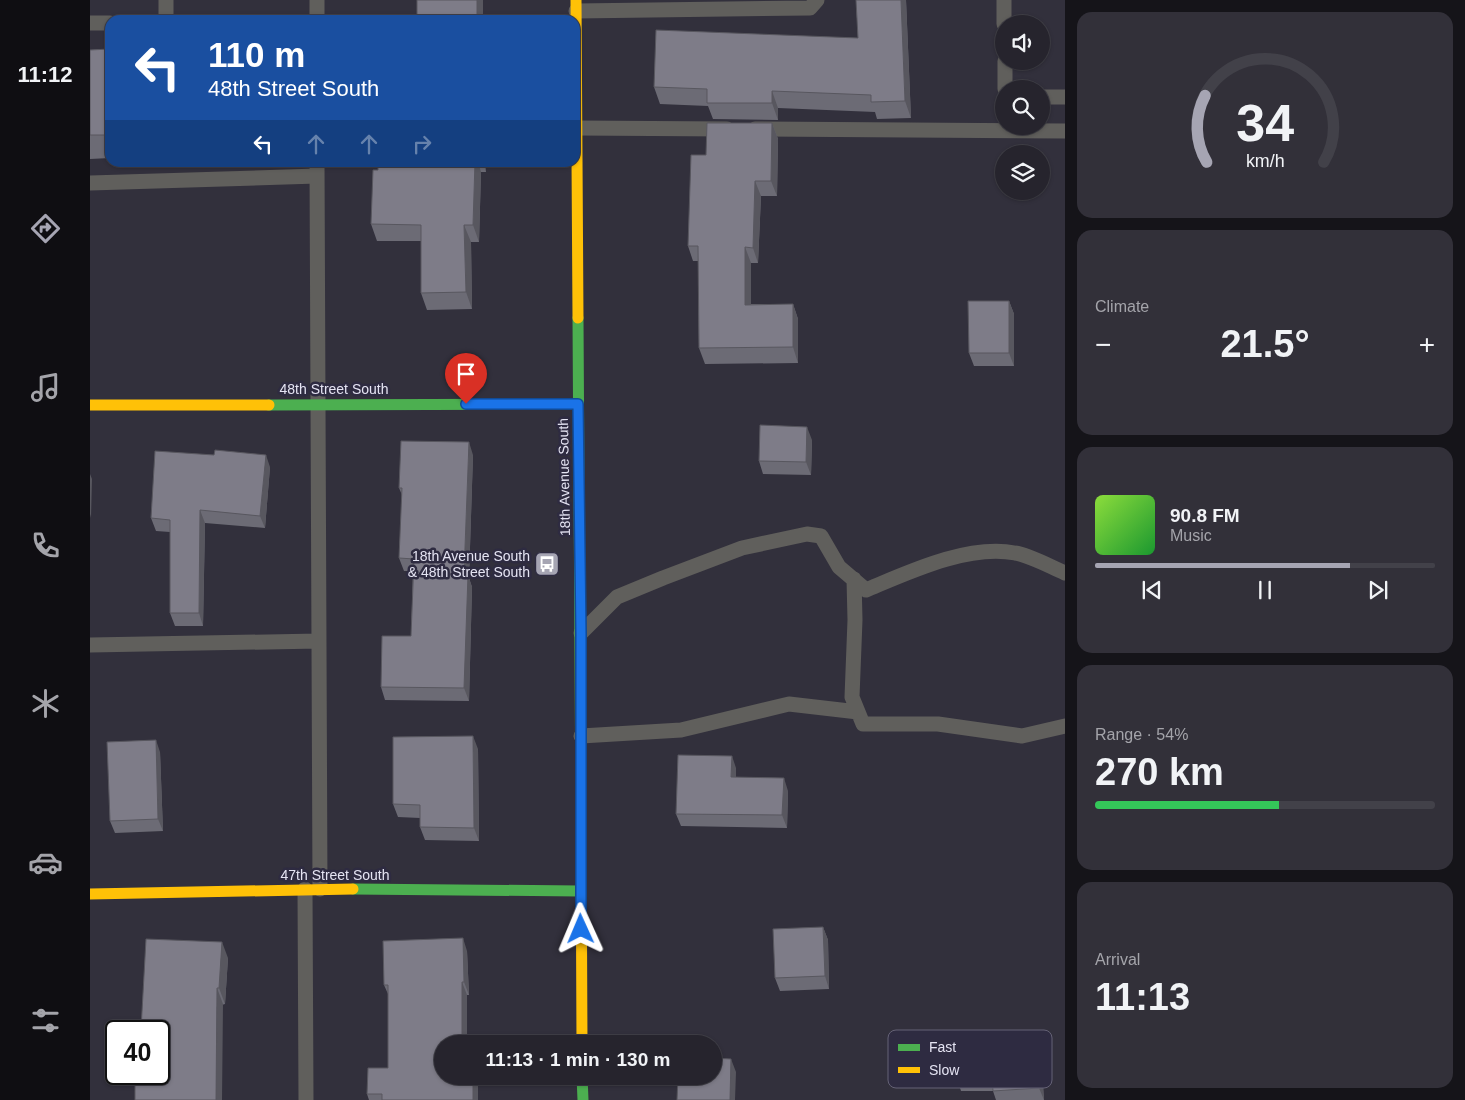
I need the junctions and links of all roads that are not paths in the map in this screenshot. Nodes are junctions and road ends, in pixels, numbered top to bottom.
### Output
1 (166, 0) edge
2 (316, 0) edge
3 (1004, 0) edge
4 (813, 4) edge
5 (576, 6) edge
6 (166, 15) edge
7 (316, 15) edge
8 (1004, 15) edge
9 (105, 22) edge
10 (90, 23) edge
11 (1050, 97) edge
12 (1065, 97) edge
13 (580, 128) edge
14 (1065, 130) edge
15 (576, 167) edge
16 (317, 170) edge
17 (90, 183) edge
18 (317, 404) junction
19 (578, 404) junction
20 (90, 405) edge
21 (1065, 573) edge
22 (854, 580) junction
23 (581, 633) junction
24 (319, 641) junction
25 (90, 645) edge
26 (858, 712) junction
27 (1065, 726) edge
28 (581, 736) junction
29 (313, 889) junction
30 (580, 891) junction
31 (90, 894) edge
32 (582, 1035) edge
33 (582, 1085) edge
34 (306, 1100) edge
35 (583, 1100) edge

1 - 6 lane
2 - 7 lane
3 - 8 lane
4 - 5 lane
9 - 10 lane
11 - 12 lane
13 - 14 lane
15 - 19 street, 18th Avenue South
16 - 17 lane
16 - 18 lane
18 - 19 street, 48th Street South
18 - 20 street, 48th Street South
18 - 24 lane
19 - 23 street, 18th Avenue South
21 - 22 lane
22 - 23 lane
22 - 26 lane
23 - 28 street, 18th Avenue South
24 - 25 lane
24 - 29 lane
26 - 27 lane
26 - 28 lane
28 - 30 street, 18th Avenue South
29 - 30 street, 47th Street South
29 - 31 street, 47th Street South
29 - 34 lane
30 - 32 street, 18th Avenue South
33 - 35 street

